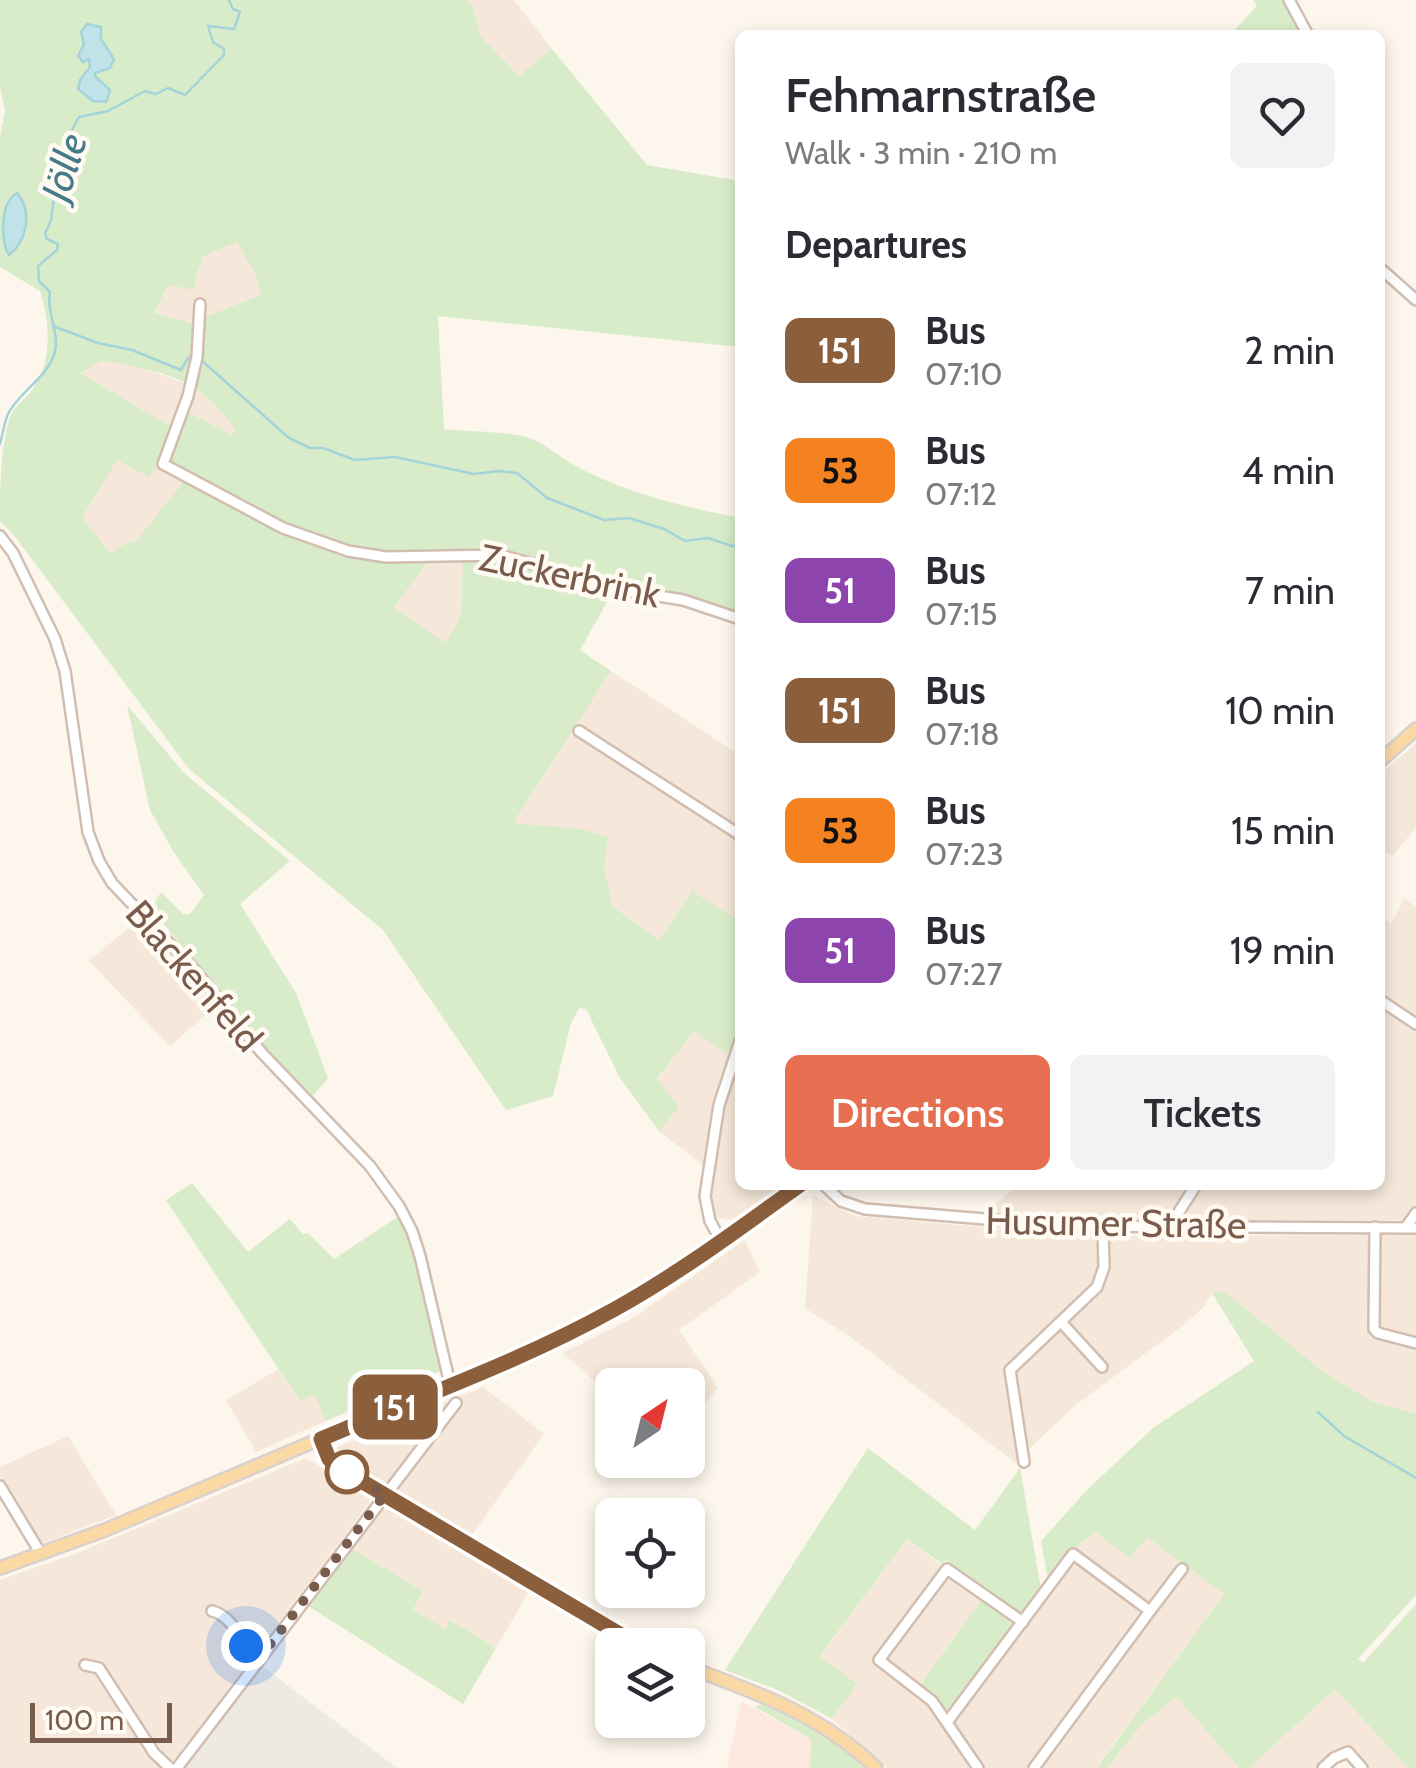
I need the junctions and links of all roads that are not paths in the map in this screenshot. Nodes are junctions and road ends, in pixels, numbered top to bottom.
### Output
1 (1290, 0) edge
2 (1305, 30) edge
3 (1385, 272) edge
4 (1416, 300) edge
5 (200, 304) dead end
6 (0, 536) edge
7 (735, 617) edge
8 (1416, 729) edge
9 (579, 731) dead end
10 (1385, 757) edge
11 (735, 831) edge
12 (1385, 1003) edge
13 (1416, 1024) edge
14 (735, 1053) edge
15 (793, 1190) edge
16 (829, 1190) edge
17 (1193, 1190) edge
18 (1416, 1212) edge
19 (1103, 1226) junction
20 (1170, 1226) junction
21 (1375, 1227) junction
22 (1411, 1228) edge
23 (720, 1241) junction
24 (1061, 1322) junction
25 (1416, 1344) edge
26 (1102, 1366) dead end
27 (450, 1384) junction
28 (456, 1402) dead end
29 (321, 1439) junction
30 (1024, 1462) dead end
31 (0, 1486) edge
32 (385, 1494) junction
33 (41, 1554) junction
34 (0, 1568) edge
35 (1182, 1569) dead end
36 (212, 1611) dead end
37 (1150, 1612) junction
38 (1023, 1622) junction
39 (610, 1628) edge
40 (260, 1658) junction
41 (85, 1664) dead end
42 (705, 1674) edge
43 (948, 1721) junction
44 (174, 1768) edge
45 (876, 1768) edge
46 (978, 1768) edge
47 (1034, 1768) edge
48 (1323, 1768) edge
49 (1362, 1768) edge

1 - 2 street
3 - 4 street
5 - 7 street, Zuckerbrink
6 - 27 street, Blackenfeld
8 - 10 main road
9 - 11 street
12 - 13 street
14 - 23 street
15 - 23 main road
16 - 19 street, Husumer Straße
17 - 20 street
18 - 22 street
19 - 20 street, Husumer Straße
19 - 24 street
20 - 21 street, Husumer Straße
21 - 22 street, Husumer Straße
21 - 25 street
23 - 27 main road
24 - 26 street
24 - 30 street
27 - 29 main road
28 - 32 street
29 - 32 main road
29 - 33 main road
31 - 33 street
32 - 39 main road
32 - 40 street
33 - 34 main road
35 - 37 street
36 - 40 street
37 - 38 street
37 - 47 street
38 - 43 street
38 - 43 street
40 - 44 street
41 - 44 street
42 - 45 main road
43 - 46 street
48 - 49 street

